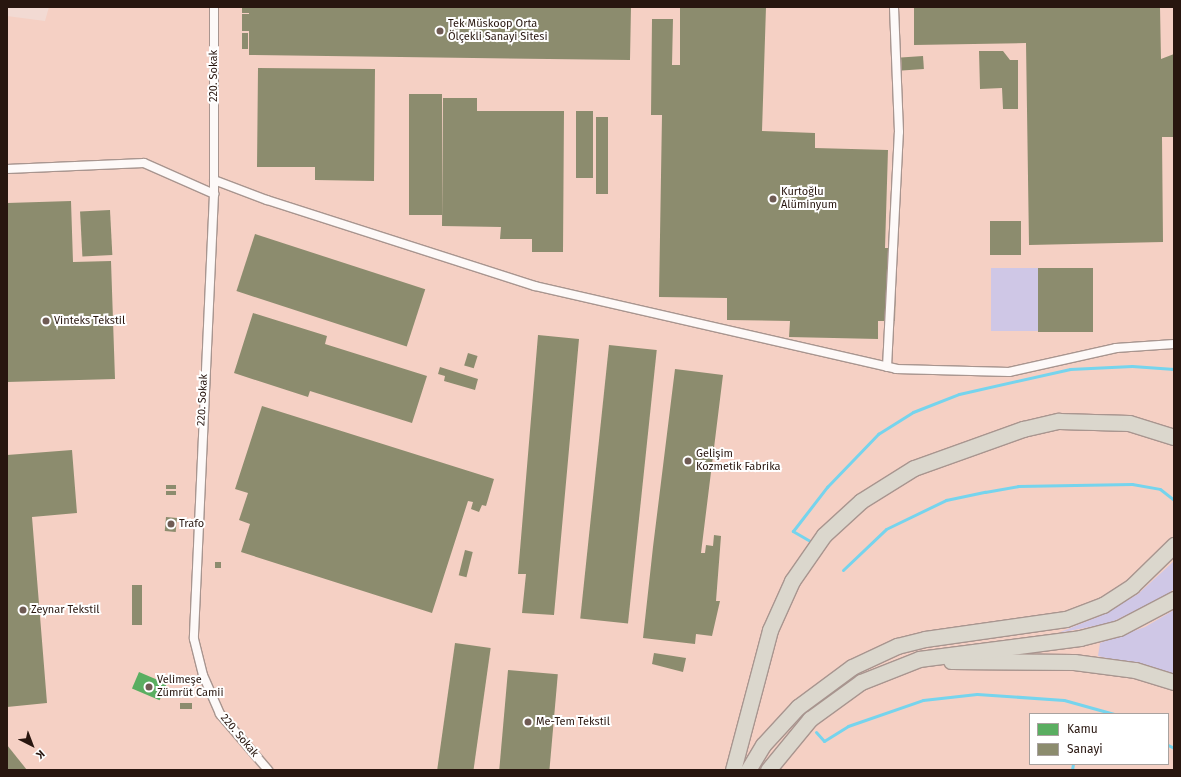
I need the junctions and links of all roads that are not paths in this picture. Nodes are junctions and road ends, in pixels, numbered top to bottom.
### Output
1 (214, 7) edge
2 (894, 7) edge
3 (7, 169) edge
4 (214, 180) junction
5 (214, 194) junction
6 (1174, 344) edge
7 (887, 367) junction
8 (1174, 437) edge
9 (1174, 545) edge
10 (1174, 599) edge
11 (861, 682) junction
12 (1174, 682) edge
13 (268, 770) edge
14 (733, 770) edge
15 (748, 770) edge
16 (768, 770) edge

1 - 4 street, 220. Sokak
2 - 7 street
3 - 5 street
4 - 5 street, 220. Sokak
4 - 7 street
5 - 13 street, 220. Sokak
6 - 7 street
8 - 14 highway
9 - 15 highway
10 - 11 highway
11 - 12 highway
11 - 16 highway

